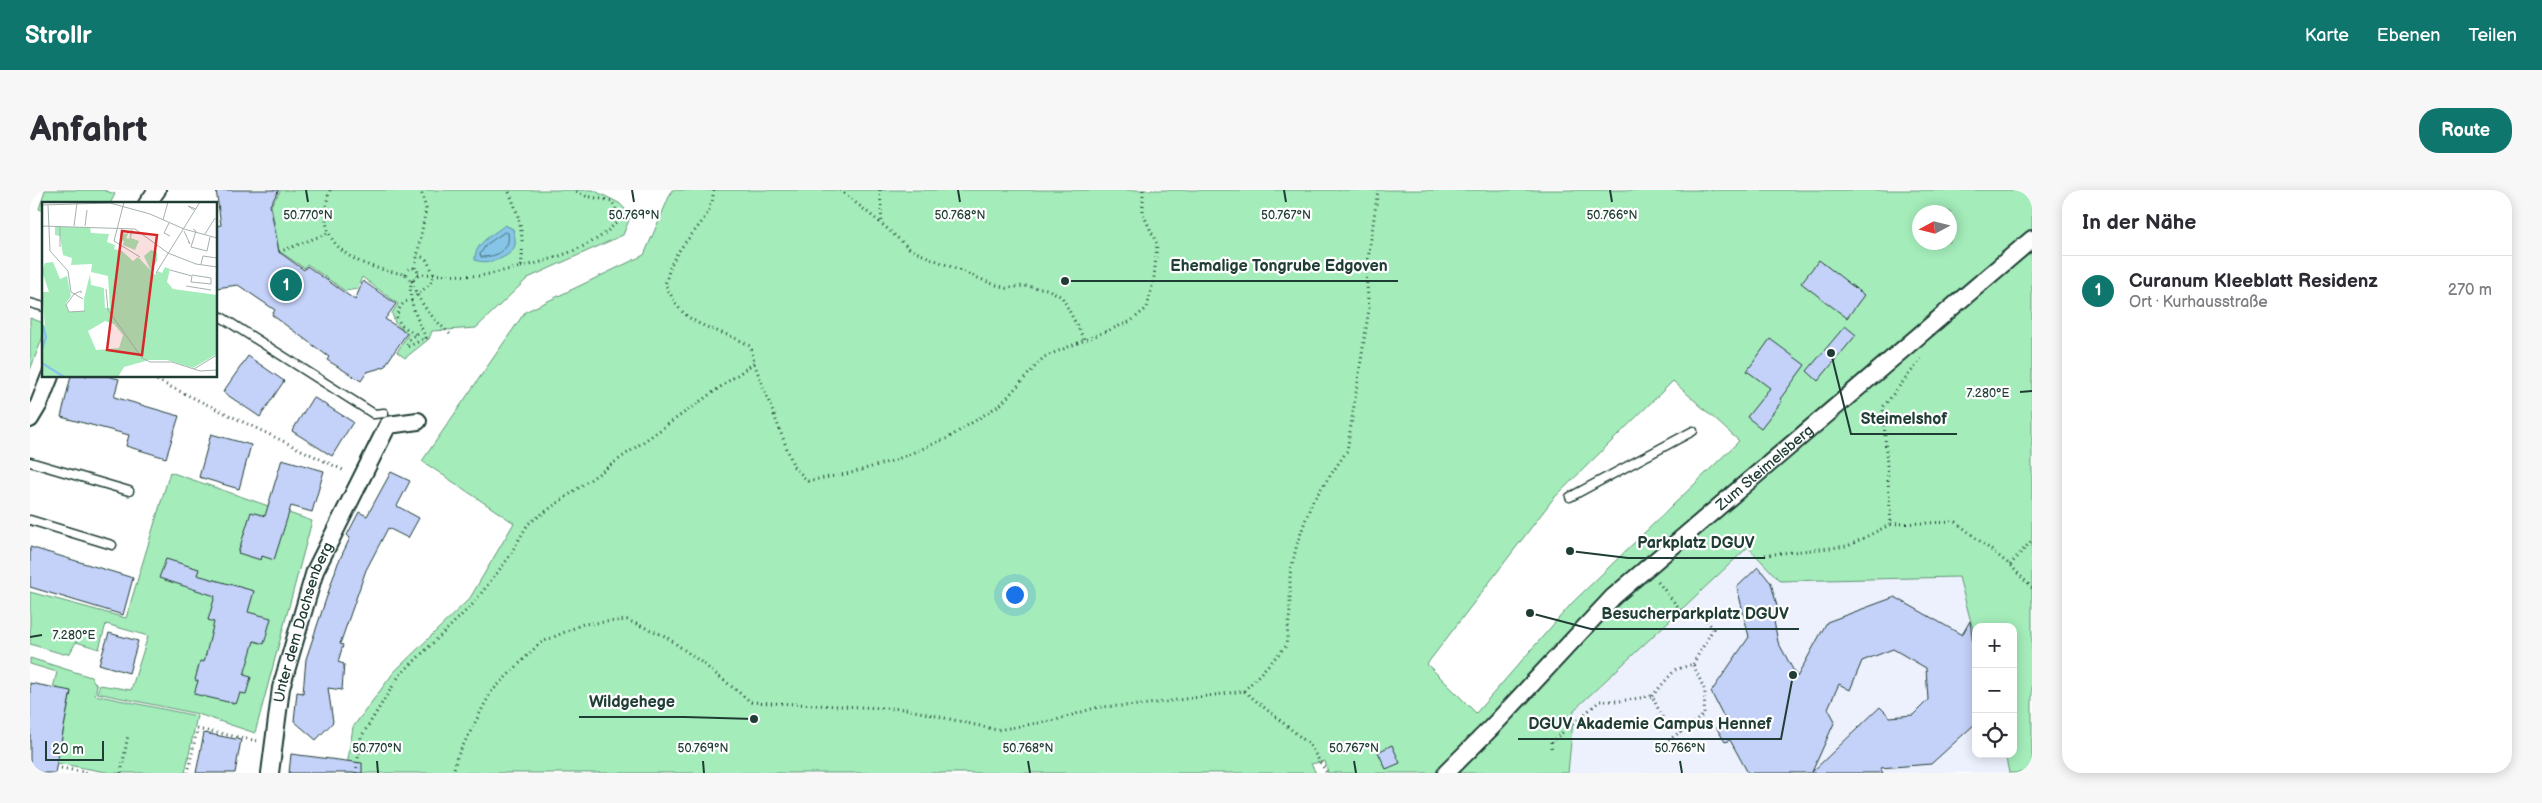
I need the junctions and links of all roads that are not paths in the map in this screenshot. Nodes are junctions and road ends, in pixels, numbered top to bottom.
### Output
1 (157, 190) edge
2 (148, 202) edge
3 (2032, 239) edge
4 (30, 303) edge
5 (42, 307) edge
6 (218, 314) dead end
7 (49, 378) edge
8 (384, 414) dead end
9 (30, 419) edge
10 (418, 421) dead end
11 (1693, 430) dead end
12 (30, 462) edge
13 (129, 492) dead end
14 (1570, 497) dead end
15 (30, 520) edge
16 (112, 544) dead end
17 (270, 773) edge
18 (1446, 773) edge

1 - 2 street
3 - 18 street, Zum Steimelsberg
4 - 5 lane
6 - 8 lane
7 - 9 street
10 - 17 street, Unter dem Dachsenberg
11 - 14 lane
12 - 13 lane
15 - 16 lane

